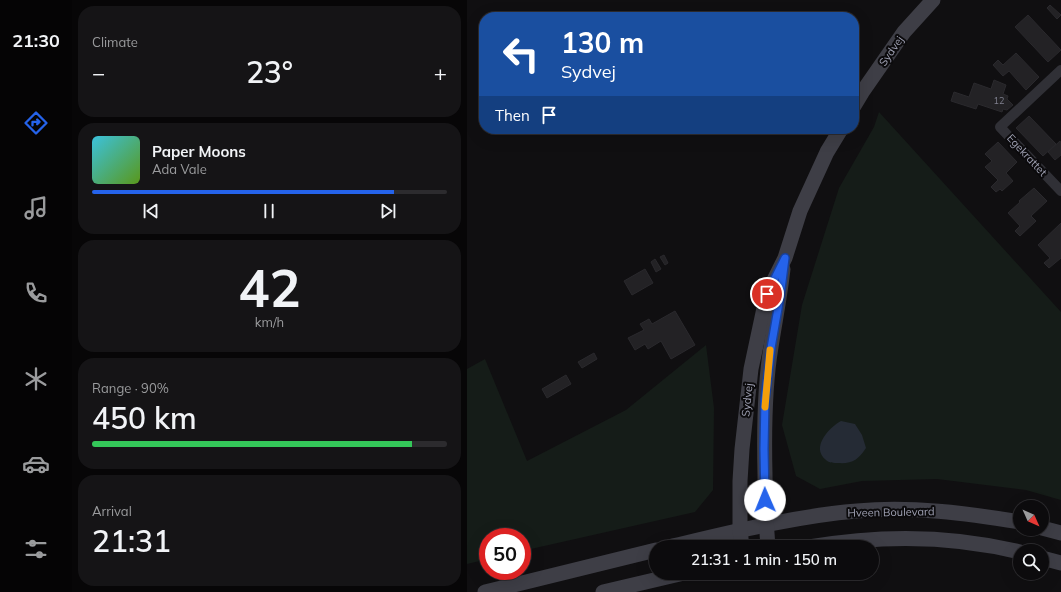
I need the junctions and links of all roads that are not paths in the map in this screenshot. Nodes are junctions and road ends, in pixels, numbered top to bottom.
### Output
1 (933, 0) edge
2 (1061, 70) edge
3 (859, 98) edge
4 (838, 134) edge
5 (1061, 191) edge
6 (785, 258) junction
7 (1013, 521) edge
8 (766, 526) junction
9 (740, 530) junction
10 (1049, 530) edge
11 (1061, 533) edge
12 (698, 540) edge
13 (741, 540) edge
14 (767, 540) edge
15 (858, 540) edge
16 (1013, 551) edge
17 (649, 552) edge
18 (1049, 560) edge
19 (1061, 563) edge
20 (654, 580) edge
21 (485, 592) edge
22 (603, 592) edge

1 - 3 main road, Sydvej
2 - 5 street, Egekrattet
4 - 6 main road, Sydvej
6 - 8 main road, Sydvej
6 - 9 main road, Sydvej
7 - 8 main road, Hveen Boulevard
8 - 9 main road, Hveen Boulevard
8 - 14 main road, Sydvej
9 - 12 main road, Hveen Boulevard
9 - 13 main road, Sydvej
10 - 11 main road
15 - 16 main road
17 - 21 main road
18 - 19 main road
20 - 22 main road

